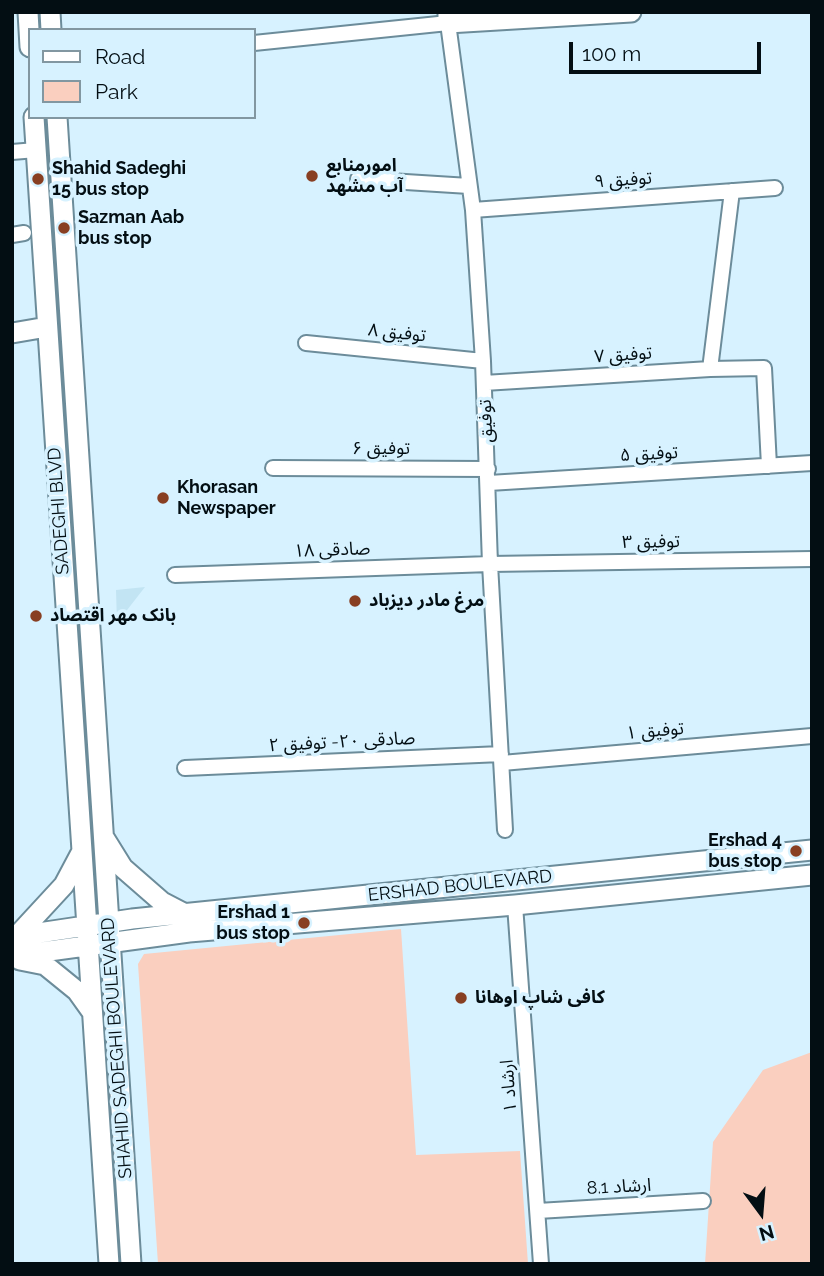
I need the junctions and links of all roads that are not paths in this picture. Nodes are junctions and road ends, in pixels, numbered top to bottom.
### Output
1 (631, 12) edge
2 (448, 18) edge
3 (256, 43) edge
4 (34, 119) edge
5 (57, 119) edge
6 (36, 150) junction
7 (12, 152) edge
8 (358, 179) dead end
9 (468, 186) junction
10 (775, 188) dead end
11 (732, 191) junction
12 (473, 210) junction
13 (47, 327) junction
14 (12, 333) edge
15 (306, 343) dead end
16 (483, 361) junction
17 (710, 369) junction
18 (484, 383) junction
19 (812, 463) edge
20 (769, 466) junction
21 (273, 468) dead end
22 (488, 476) junction
23 (812, 559) edge
24 (490, 564) junction
25 (174, 575) dead end
26 (812, 737) edge
27 (502, 758) junction
28 (185, 768) dead end
29 (505, 830) dead end
30 (102, 832) junction
31 (812, 850) edge
32 (81, 852) junction
33 (812, 874) edge
34 (515, 905) junction
35 (187, 915) junction
36 (109, 923) junction
37 (87, 926) junction
38 (14, 937) edge
39 (111, 943) junction
40 (88, 946) junction
41 (12, 958) edge
42 (93, 1013) junction
43 (703, 1201) dead end
44 (538, 1210) junction
45 (109, 1264) edge
46 (131, 1264) edge
47 (541, 1264) edge

1 - 2 main road
2 - 3 street
2 - 9 street, توفیق
4 - 6 main road, SADEGHI BLVD
5 - 30 main road, SADEGHI BLVD
6 - 7 street
6 - 13 main road, SADEGHI BLVD
8 - 9 street
9 - 12 street, توفیق
10 - 11 street, توفیق ۹
11 - 12 street, توفیق ۹
11 - 17 street
12 - 16 street, توفیق
13 - 14 main road
13 - 32 main road, SADEGHI BLVD
15 - 16 street, توفیق ۸
16 - 18 street, توفیق
17 - 18 street, توفیق ۷
17 - 20 street, توفیق ۷
18 - 22 street, توفیق
19 - 20 street, توفیق ۵
20 - 22 street, توفیق ۵
21 - 22 street, توفیق ۶
22 - 24 street, توفیق
23 - 24 street, توفیق ۳
24 - 25 street, صادقی ۱۸
24 - 27 street, توفیق
26 - 27 street, توفیق ۱
27 - 28 street, صادقی ۲۰- توفیق ۲
27 - 29 street, توفیق
30 - 35 main road
30 - 36 main road, SHAHID SADEGHI BOULEVARD
31 - 35 main road, ERSHAD BOULEVARD
32 - 37 main road, SADEGHI BLVD
32 - 38 main road
33 - 34 main road, ERSHAD BOULEVARD
34 - 39 main road, ERSHAD BOULEVARD
34 - 44 street, ارشاد ۱
35 - 36 main road, ERSHAD BOULEVARD
36 - 37 main road, ERSHAD BOULEVARD
36 - 39 main road, SHAHID SADEGHI BOULEVARD
37 - 38 main road, ERSHAD BOULEVARD
37 - 40 main road, SADEGHI BLVD
39 - 40 main road, ERSHAD BOULEVARD
39 - 46 main road, SHAHID SADEGHI BOULEVARD
40 - 41 main road, ERSHAD BOULEVARD
40 - 42 main road, SHAHID SADEGHI BOULEVARD
41 - 42 main road
42 - 45 main road, SHAHID SADEGHI BOULEVARD
43 - 44 street, ارشاد 8.1
44 - 47 street, ارشاد ۱

